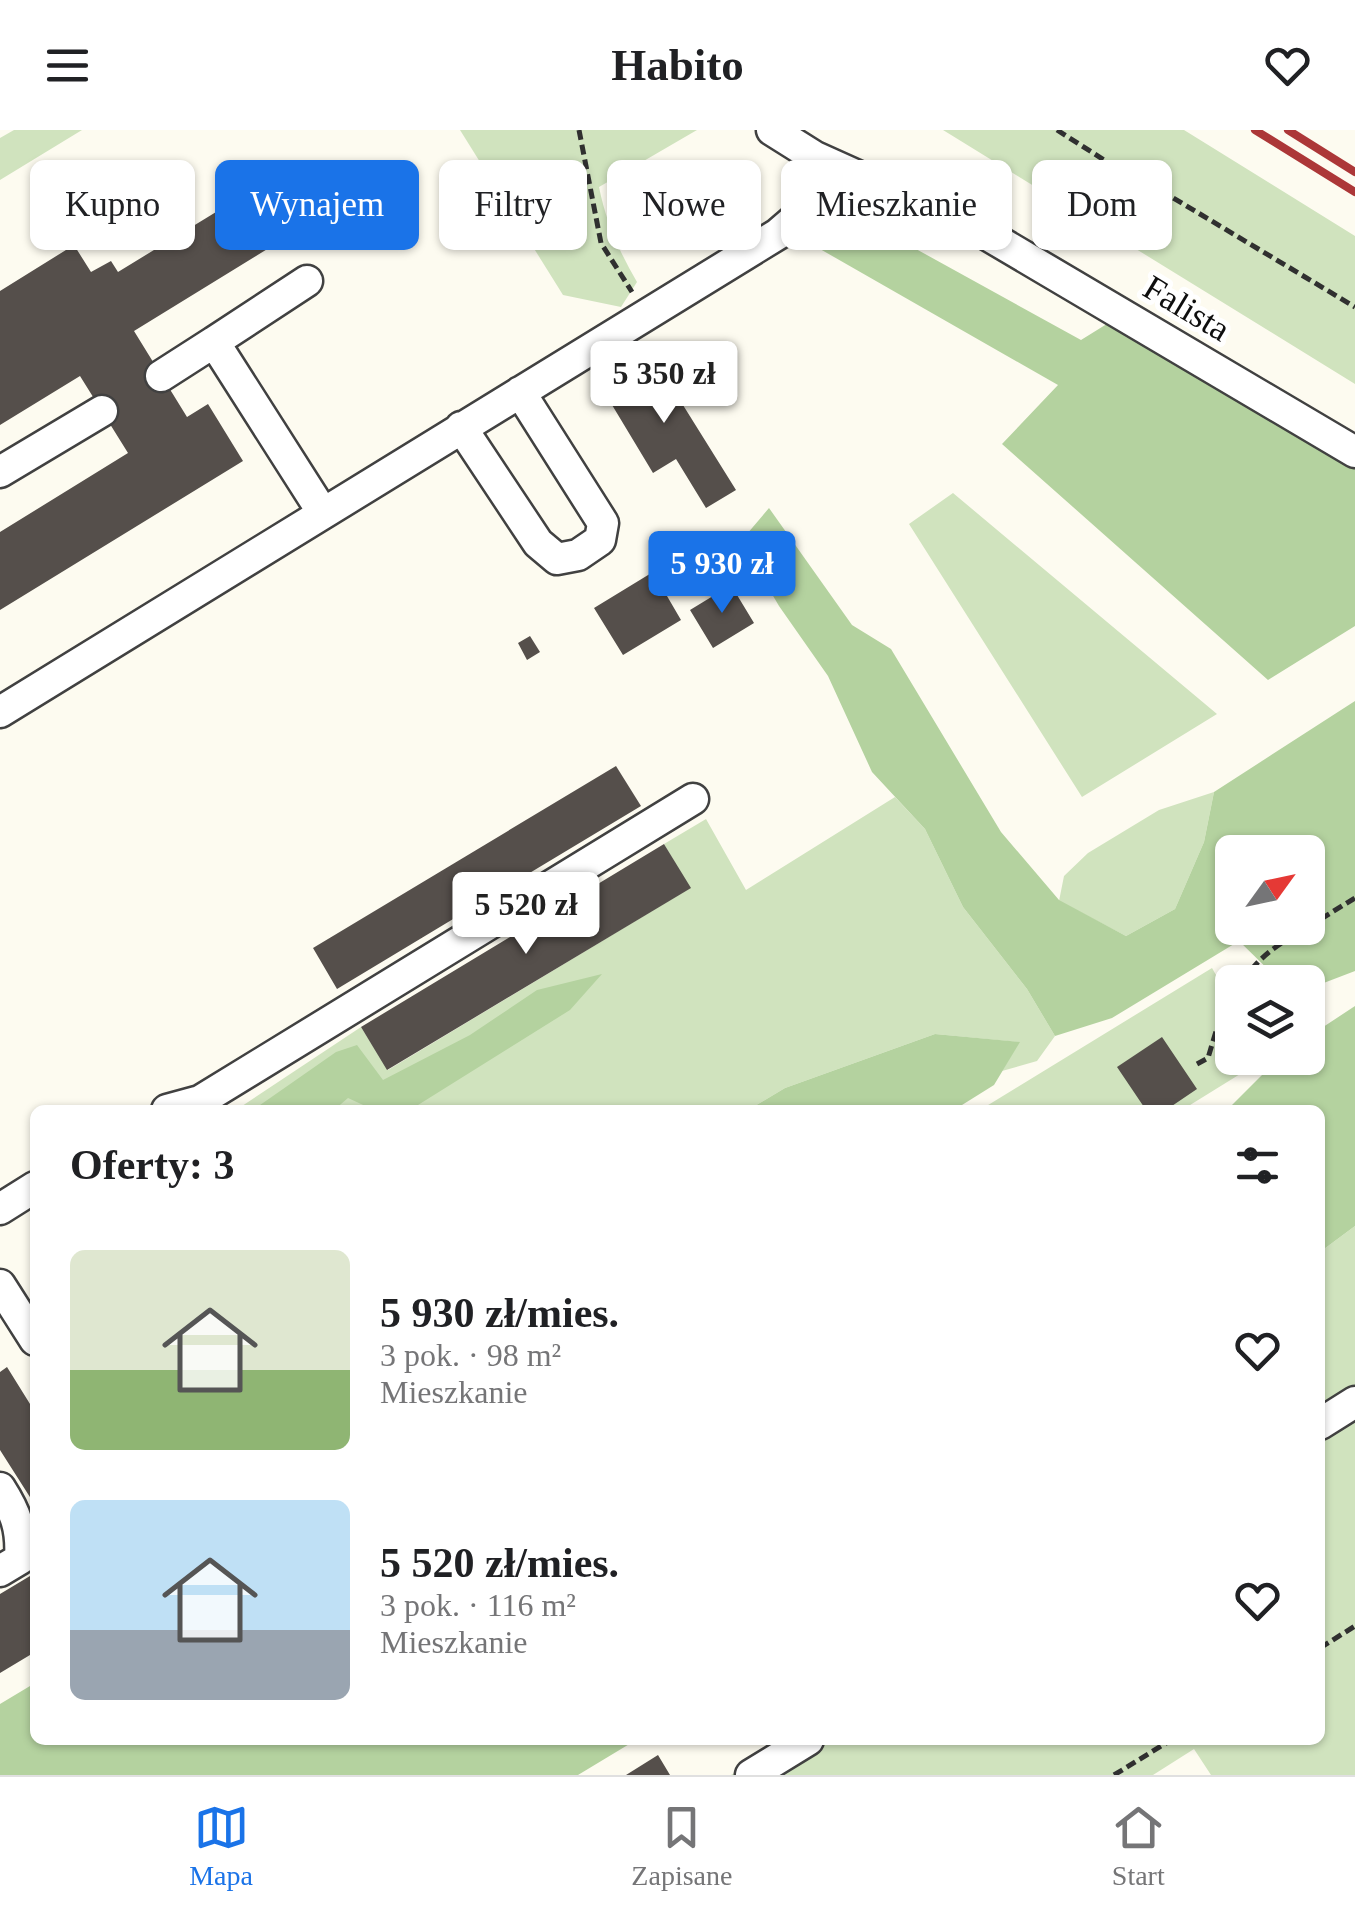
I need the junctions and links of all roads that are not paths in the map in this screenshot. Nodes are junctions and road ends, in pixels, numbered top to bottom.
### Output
1 (772, 130) edge
2 (815, 158) junction
3 (308, 281) dead end
4 (214, 342) junction
5 (161, 376) dead end
6 (520, 392) junction
7 (102, 411) dead end
8 (462, 427) junction
9 (1355, 452) edge
10 (0, 472) edge
11 (322, 513) junction
12 (0, 712) edge
13 (693, 800) dead end
14 (185, 1105) edge
15 (30, 1191) edge
16 (0, 1208) edge
17 (0, 1285) edge
18 (19, 1330) edge
19 (1355, 1402) edge
20 (1325, 1421) edge
21 (0, 1488) edge
22 (0, 1572) edge
23 (800, 1745) edge
24 (751, 1775) edge

1 - 2 lane, Falista
2 - 6 lane
2 - 9 lane, Falista
3 - 4 lane
4 - 5 lane
4 - 11 lane
6 - 8 lane
6 - 8 lane
7 - 10 lane
8 - 11 lane
11 - 12 lane
13 - 14 lane
15 - 16 lane
17 - 18 lane
19 - 20 lane
21 - 22 lane
23 - 24 lane

